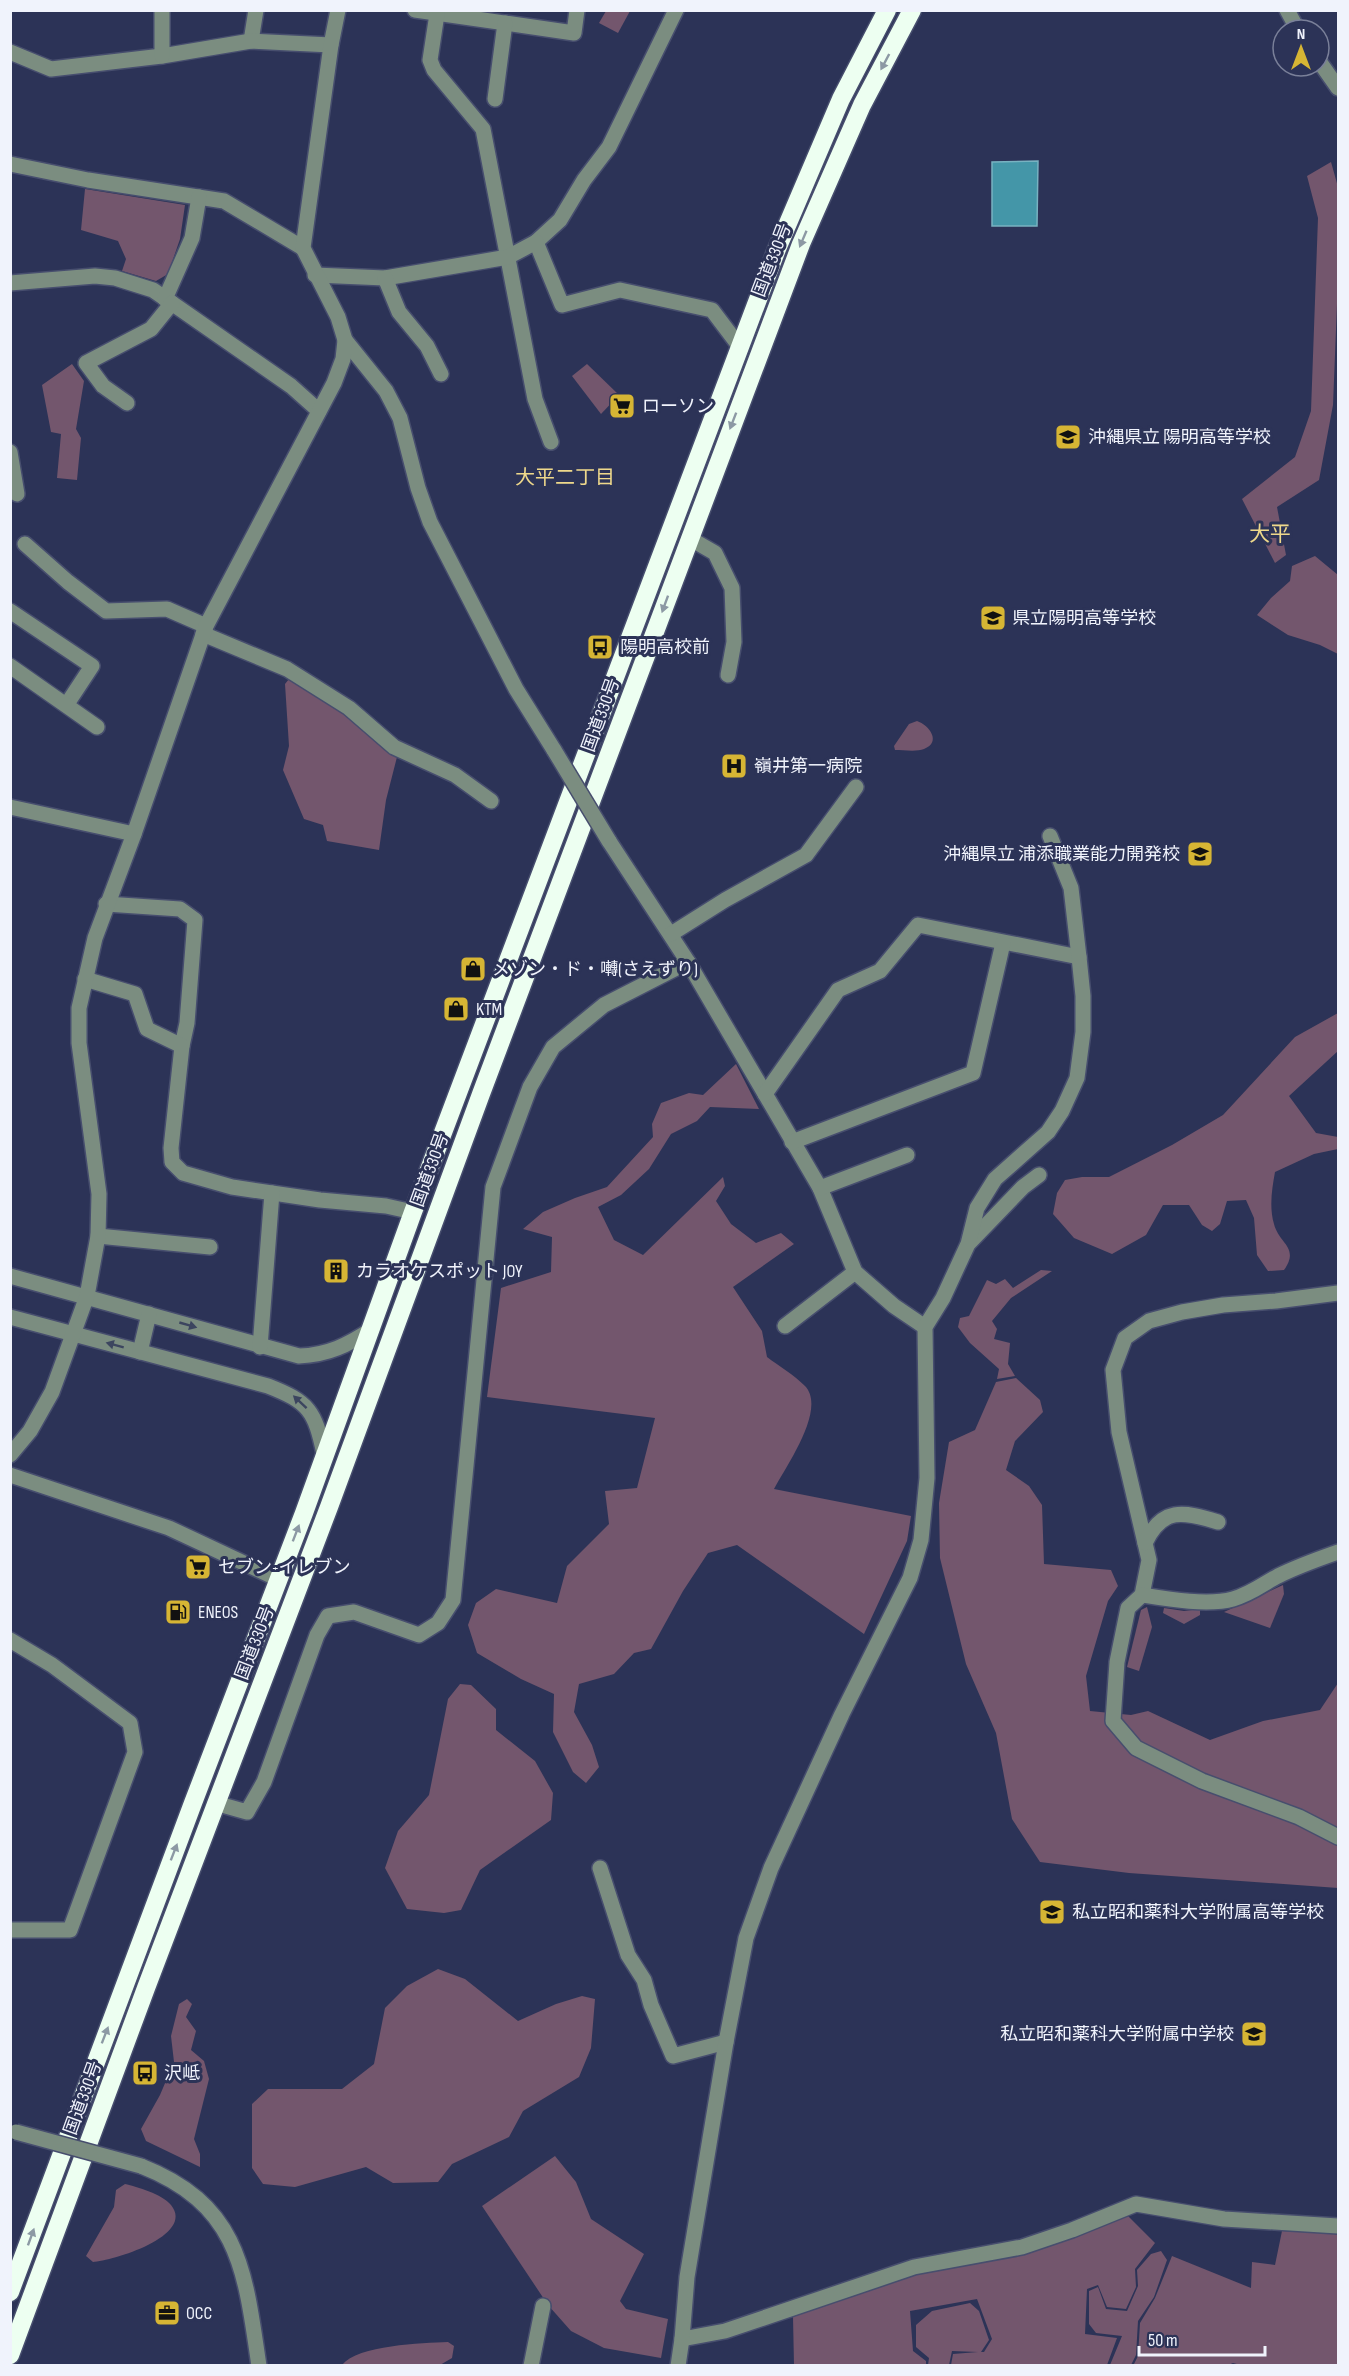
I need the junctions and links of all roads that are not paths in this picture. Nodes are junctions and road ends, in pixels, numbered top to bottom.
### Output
1 (162, 10) edge
2 (256, 10) edge
3 (338, 10) edge
4 (416, 10) edge
5 (578, 10) edge
6 (676, 10) edge
7 (886, 10) edge
8 (912, 10) edge
9 (437, 14) junction
10 (505, 23) junction
11 (250, 41) junction
12 (331, 45) junction
13 (10, 52) edge
14 (162, 56) junction
15 (495, 99) dead end
16 (10, 164) edge
17 (199, 197) junction
18 (536, 242) junction
19 (303, 248) junction
20 (508, 257) junction
21 (315, 275) junction
22 (385, 278) junction
23 (10, 283) edge
24 (168, 301) junction
25 (345, 340) junction
26 (740, 347) junction
27 (441, 375) dead end
28 (127, 403) dead end
29 (319, 411) junction
30 (551, 442) dead end
31 (10, 452) edge
32 (16, 494) dead end
33 (689, 538) junction
34 (25, 544) dead end
35 (10, 611) edge
36 (205, 630) junction
37 (10, 666) edge
38 (728, 675) dead end
39 (67, 704) junction
40 (97, 727) dead end
41 (856, 787) dead end
42 (491, 801) dead end
43 (10, 807) edge
44 (134, 834) junction
45 (1050, 836) dead end
46 (106, 904) junction
47 (671, 934) junction
48 (1003, 943) junction
49 (1079, 957) junction
50 (688, 962) junction
51 (85, 979) junction
52 (182, 1046) junction
53 (765, 1094) junction
54 (792, 1142) junction
55 (907, 1155) dead end
56 (1039, 1175) dead end
57 (820, 1188) junction
58 (272, 1193) junction
59 (413, 1212) junction
60 (98, 1236) junction
61 (968, 1244) junction
62 (210, 1247) dead end
63 (855, 1272) junction
64 (10, 1276) edge
65 (1338, 1293) edge
66 (87, 1296) junction
67 (149, 1314) junction
68 (10, 1317) edge
69 (785, 1326) dead end
70 (925, 1328) junction
71 (372, 1329) junction
72 (73, 1334) junction
73 (260, 1347) junction
74 (140, 1352) junction
75 (324, 1454) junction
76 (10, 1455) edge
77 (10, 1476) edge
78 (1218, 1522) dead end
79 (1145, 1543) junction
80 (1338, 1552) edge
81 (278, 1580) junction
82 (1142, 1595) junction
83 (10, 1640) edge
84 (215, 1803) junction
85 (1338, 1837) edge
86 (600, 1868) dead end
87 (10, 1930) edge
88 (726, 2042) junction
89 (13, 2131) edge
90 (1338, 2226) edge
91 (10, 2292) edge
92 (543, 2306) dead end
93 (682, 2339) junction
94 (10, 2355) edge
95 (259, 2366) edge
96 (531, 2366) edge
97 (678, 2366) edge

1 - 14 street
2 - 11 street
3 - 12 street
4 - 9 street
5 - 10 street
6 - 18 street
7 - 26 highway, 国道330号
8 -> 33 highway, 国道330号
9 - 10 street
9 - 20 street
10 - 15 street
11 - 12 street
11 - 14 street
12 - 19 street
13 - 14 street
16 - 17 street
17 - 19 street
17 - 24 street
18 - 20 street
18 - 26 street
19 - 21 street
20 - 22 street
20 - 30 street
21 - 22 street
21 - 25 street
22 - 27 street
23 - 24 street
24 - 28 street
24 - 29 street
25 - 29 street
25 - 47 street, bridge
26 - 59 highway, 国道330号
29 - 36 street
31 - 32 street
33 - 38 street
33 -> 84 highway, 国道330号
34 - 36 street
35 - 39 street
36 - 42 street
36 - 44 street
37 - 39 street
39 - 40 street
41 - 47 street
43 - 44 street
44 - 46 street
45 - 49 street
46 - 51 street
46 - 52 street
47 - 50 street
48 - 49 street
48 - 53 street
48 - 54 street
49 - 61 street
50 - 53 street
50 - 84 street
51 - 52 street
51 - 60 street
52 - 58 street
53 - 54 street
54 - 57 street
55 - 57 street
56 - 61 street
57 - 63 street
58 - 59 street
58 - 73 street
59 - 71 highway, 国道330号
60 - 62 street
60 - 66 street
61 - 70 street
63 - 69 street
63 - 70 street
64 - 66 street
65 - 79 street
66 - 67 street
66 - 72 street
67 -> 73 street
67 - 74 street
68 - 72 street
70 - 88 street
71 - 73 street
71 - 75 highway, 国道330号
74 -> 72 street
72 - 76 street
75 -> 74 street
81 -> 75 highway, 国道330号
77 - 81 street
78 - 79 street
79 - 82 street
80 - 82 street
91 -> 81 highway, 国道330号
82 - 85 street
83 - 87 street
84 - 94 highway, 国道330号
86 - 88 street
88 - 93 street
89 - 95 street, bridge
90 - 93 street
92 - 96 street
93 - 97 street

